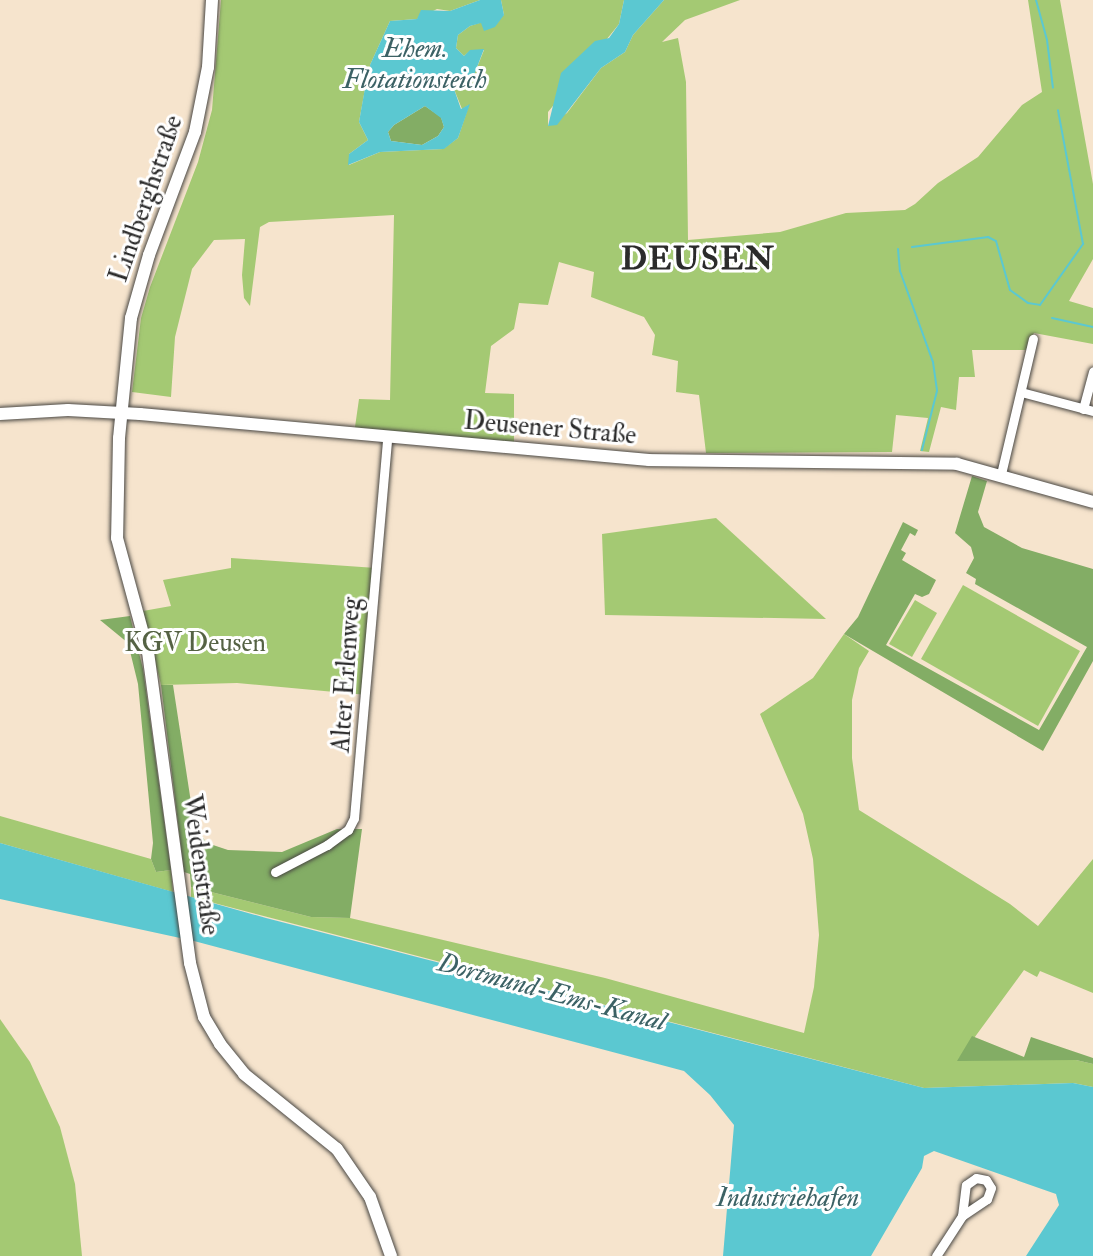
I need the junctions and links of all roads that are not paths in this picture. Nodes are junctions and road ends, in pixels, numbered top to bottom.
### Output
1 (212, 0) edge
2 (1033, 339) dead end
3 (1093, 371) edge
4 (1021, 392) junction
5 (1083, 409) junction
6 (1093, 411) edge
7 (121, 412) junction
8 (0, 414) edge
9 (387, 437) junction
10 (1001, 474) junction
11 (1093, 502) edge
12 (275, 872) dead end
13 (962, 1216) dead end
14 (391, 1256) edge
15 (936, 1256) edge

1 - 7 street, Lindberghstraße
2 - 4 street
3 - 5 street
4 - 5 street
4 - 10 street
5 - 6 street
7 - 8 street, Deusener Straße
7 - 9 street, Deusener Straße
7 - 14 street, Weidenstraße
9 - 10 street, Deusener Straße
9 - 12 street, Alter Erlenweg
10 - 11 street, Deusener Straße
13 - 15 street

